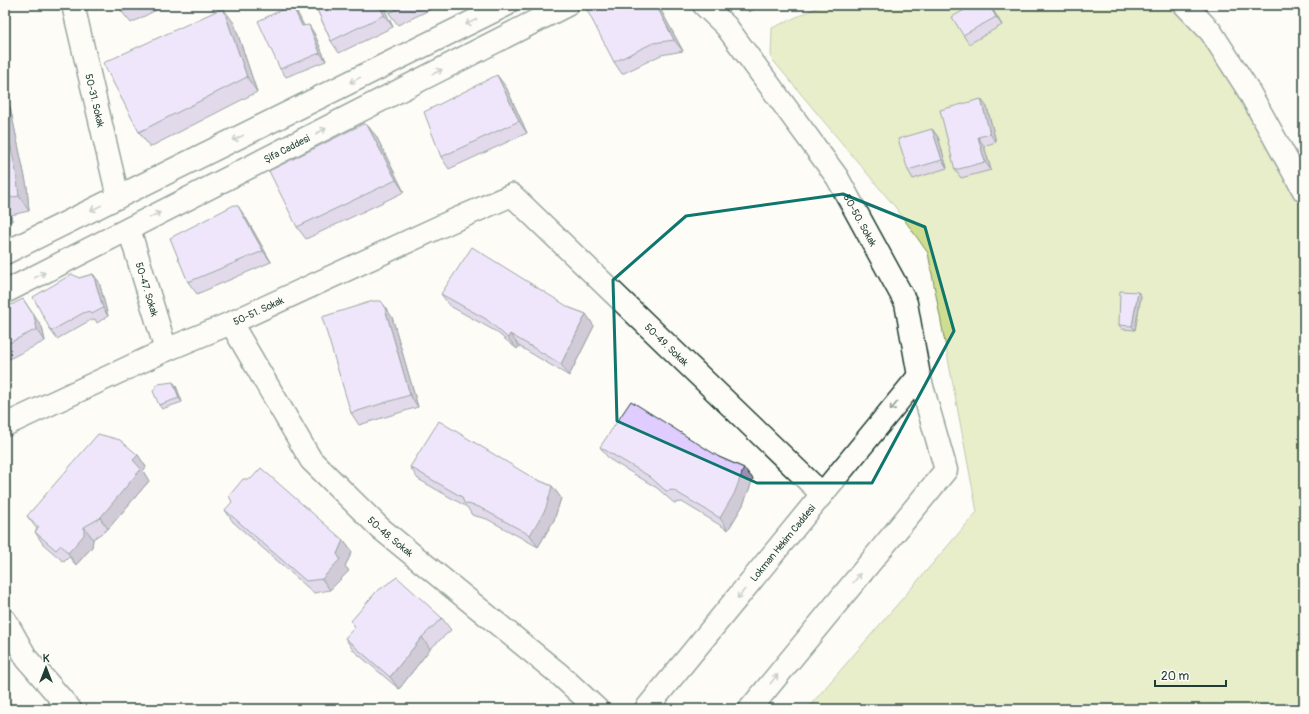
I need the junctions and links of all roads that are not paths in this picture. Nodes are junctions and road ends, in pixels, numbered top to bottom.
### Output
1 (73, 5) edge
2 (506, 5) edge
3 (567, 5) edge
4 (704, 5) edge
5 (1185, 5) edge
6 (1304, 191) edge
7 (512, 195) joint
8 (118, 197) junction
9 (129, 229) junction
10 (5, 253) edge
11 (5, 292) edge
12 (231, 323) junction
13 (166, 350) junction
14 (919, 376) junction
15 (5, 425) edge
16 (822, 494) junction
17 (5, 620) edge
18 (70, 709) edge
19 (597, 709) edge
20 (646, 709) edge
21 (750, 709) edge

1 - 8 street, 50-31. Sokak
2 -> 8 street
9 -> 3 street, Şifa Caddesi
4 - 14 street, 50-50. Sokak
5 - 6 street
7 - 12 street, 50-51. Sokak
7 - 16 street, 50-49. Sokak
8 -> 10 street
11 -> 9 street, Şifa Caddesi
9 - 13 street, 50-47. Sokak
12 - 13 street, 50-51. Sokak
12 - 19 street, 50-48. Sokak
13 - 15 street, 50-51. Sokak
14 -> 16 street, Lokman Hekim Caddesi
21 -> 14 street, 50-50. Sokak
16 -> 20 street, Lokman Hekim Caddesi
17 - 18 street

